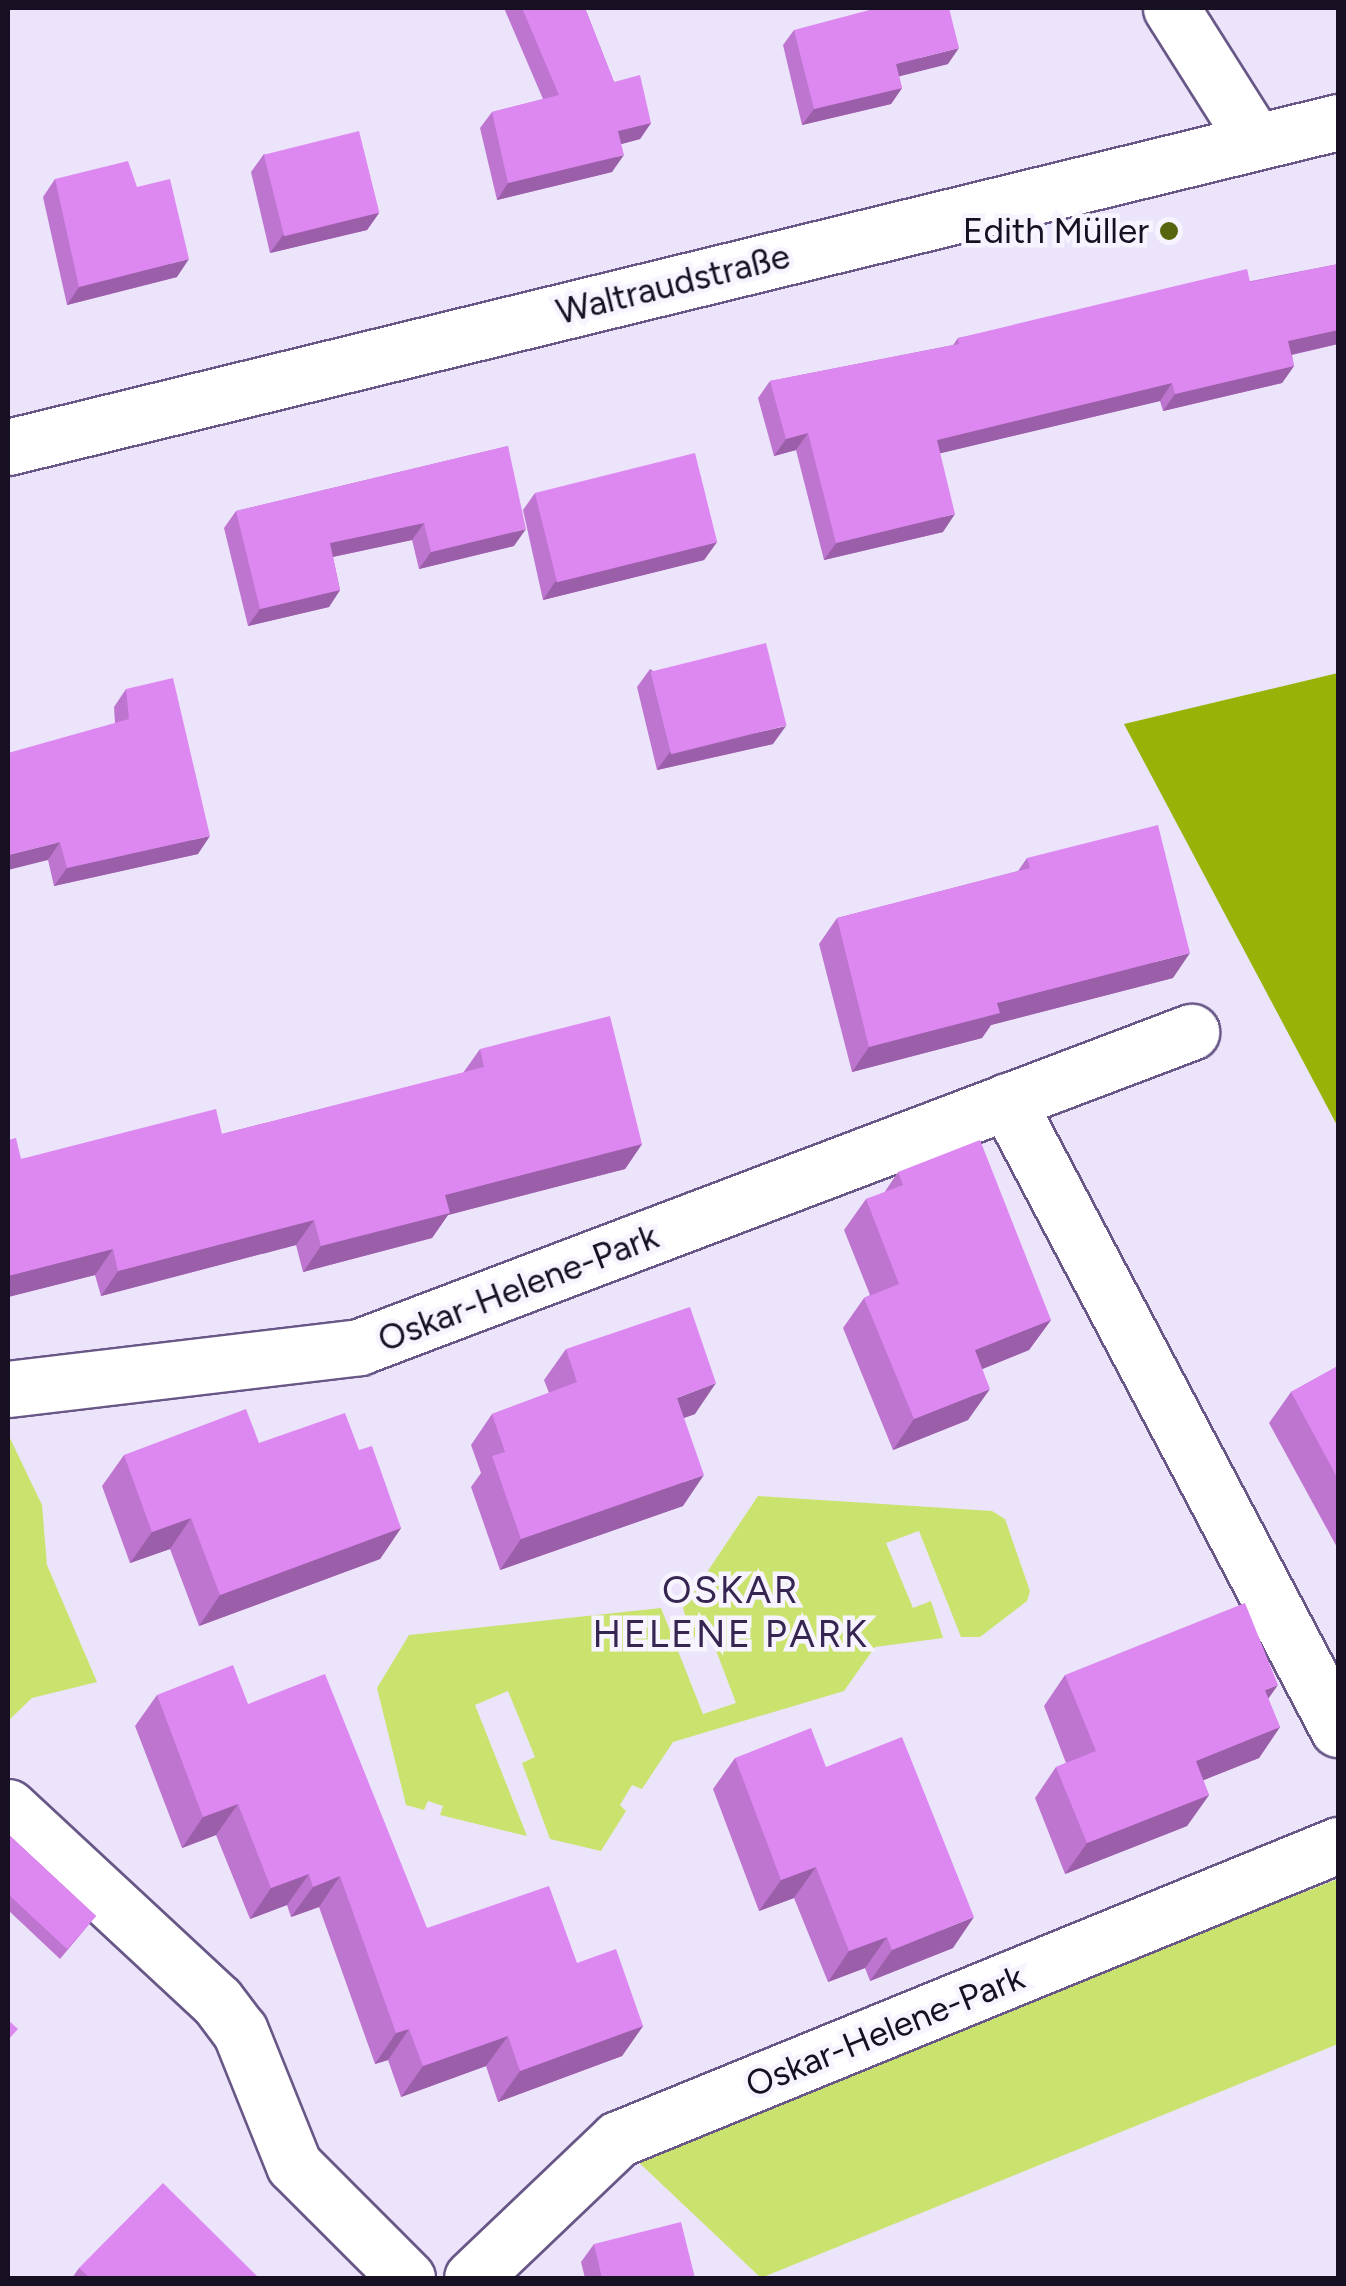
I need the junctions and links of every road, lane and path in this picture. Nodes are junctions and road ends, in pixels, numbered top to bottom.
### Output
1 (1170, 8) edge
2 (1338, 122) edge
3 (1255, 141) junction
4 (8, 447) edge
5 (1190, 1032) dead end
6 (1007, 1101) junction
7 (8, 1389) edge
8 (1338, 1728) edge
9 (8, 1808) edge
10 (1338, 1845) edge
11 (407, 2278) edge
12 (472, 2278) edge

1 - 3 street
2 - 3 street, Waltraudstraße
3 - 4 street, Waltraudstraße
5 - 6 street, Oskar-Helene-Park
6 - 7 street, Oskar-Helene-Park
6 - 8 street
9 - 11 street
10 - 12 street, Oskar-Helene-Park

